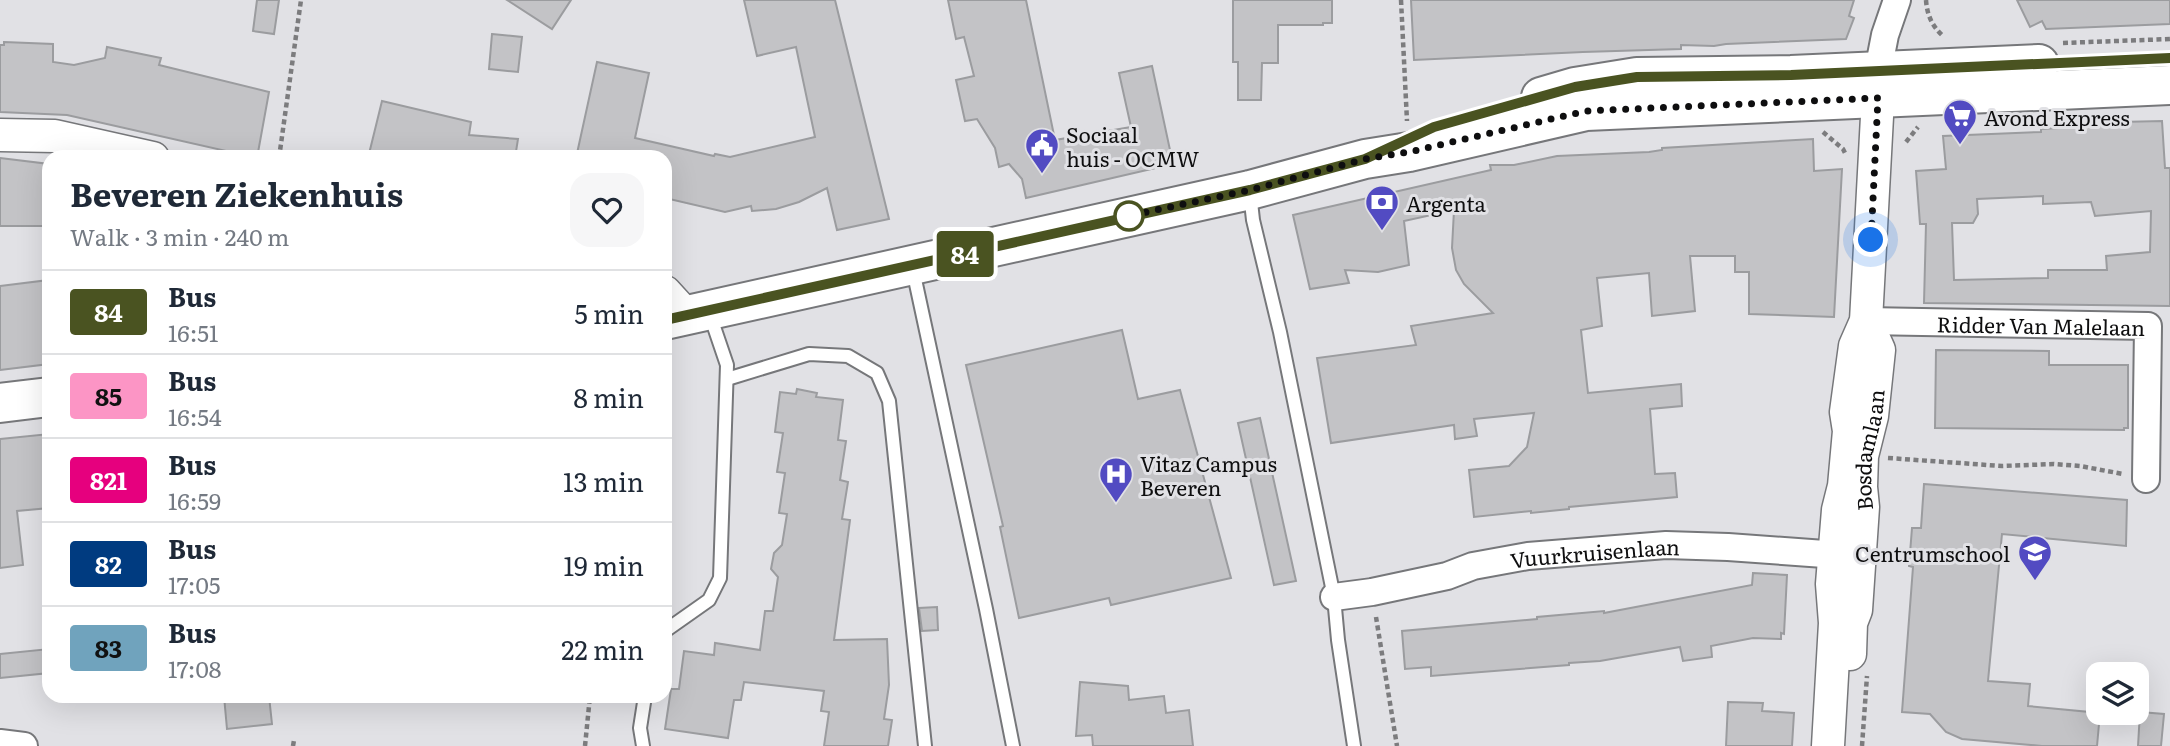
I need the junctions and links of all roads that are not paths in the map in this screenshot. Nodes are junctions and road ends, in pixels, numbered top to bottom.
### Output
1 (1897, 0) edge
2 (2170, 58) edge
3 (1878, 84) junction
4 (2170, 85) edge
5 (0, 135) edge
6 (117, 150) edge
7 (1365, 159) junction
8 (1250, 190) junction
9 (912, 266) junction
10 (681, 310) edge
11 (1866, 321) junction
12 (727, 379) junction
13 (42, 398) edge
14 (0, 402) edge
15 (2146, 479) road end
16 (1847, 555) junction
17 (1334, 597) junction
18 (672, 626) edge
19 (644, 703) edge
20 (0, 743) edge
21 (24, 746) edge
22 (643, 746) edge
23 (925, 746) edge
24 (1013, 746) edge
25 (1354, 746) edge
26 (1828, 746) edge
27 (1844, 746) edge

1 - 3 street
2 - 3 main road
3 - 4 main road
3 - 7 main road
3 - 7 main road
3 - 11 street, Bosdamlaan
5 - 6 street
7 - 8 main road
8 - 9 main road
8 - 17 lane
9 - 10 main road
9 - 24 lane
10 - 12 lane
11 - 15 street, Ridder Van Malelaan
11 - 16 street, Bosdamlaan
12 - 18 lane
12 - 23 lane
13 - 14 main road
16 - 17 street, Vuurkruisenlaan
16 - 26 street, Bosdamlaan
16 - 27 street, Bosdamlaan
17 - 25 lane
19 - 22 lane
20 - 21 street

